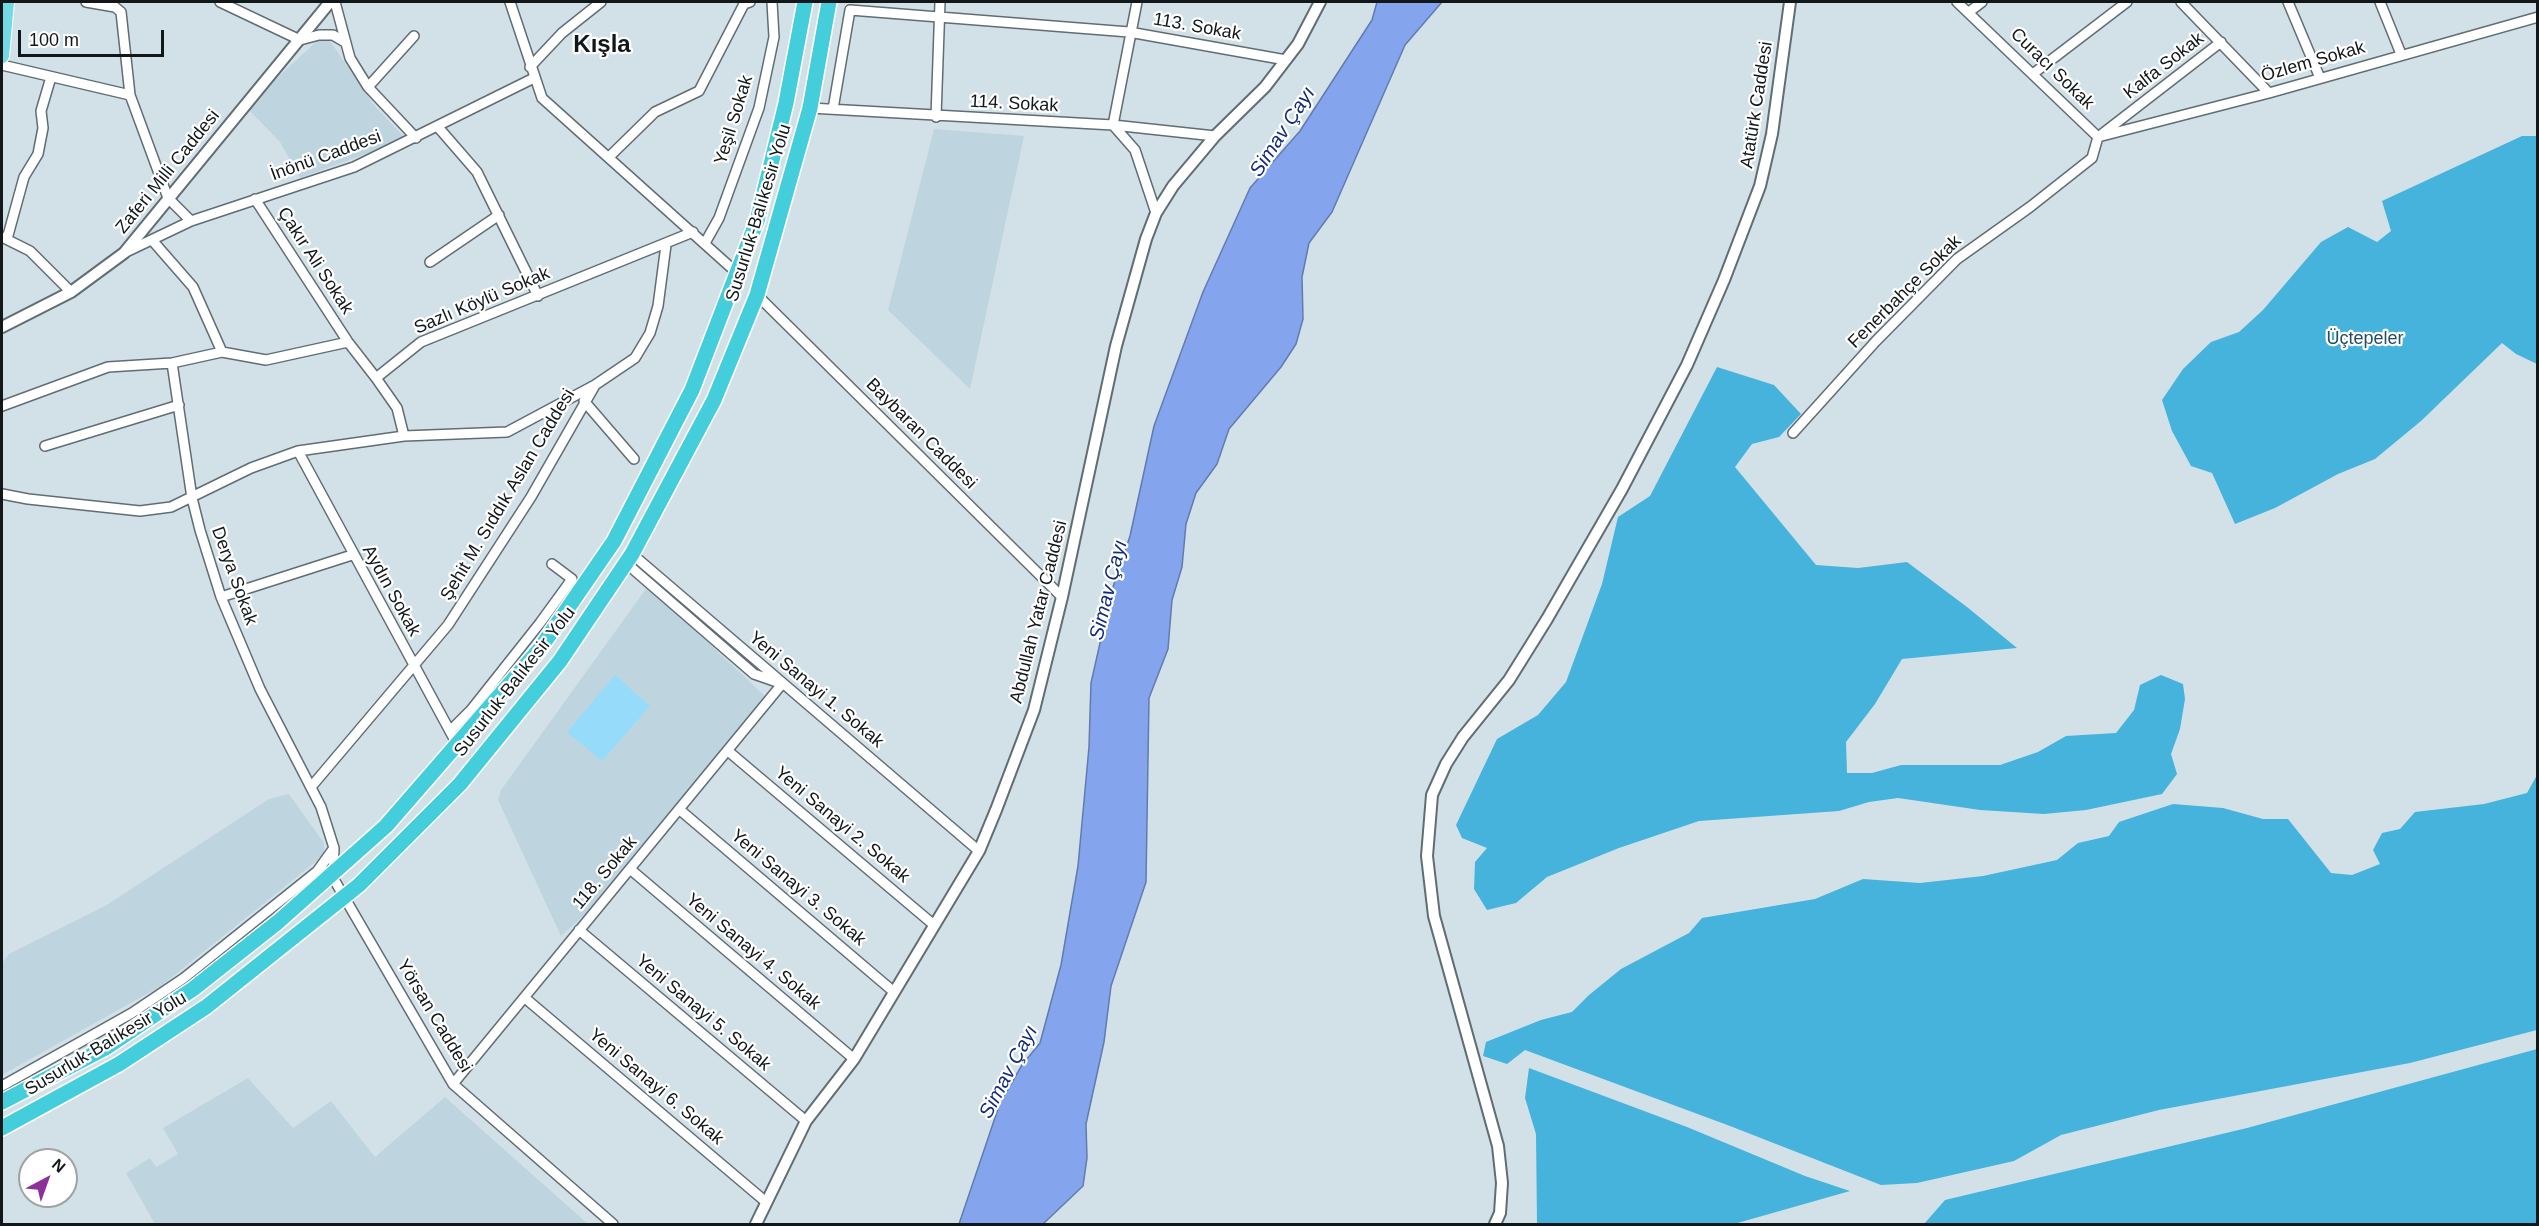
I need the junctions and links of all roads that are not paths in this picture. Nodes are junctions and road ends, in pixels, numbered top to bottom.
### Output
1 (7, 2) edge
2 (86, 2) edge
3 (220, 2) edge
4 (333, 2) edge
5 (510, 2) edge
6 (601, 2) edge
7 (750, 2) edge
8 (772, 2) edge
9 (805, 2) edge
10 (829, 2) edge
11 (940, 2) edge
12 (1137, 2) edge
13 (1320, 2) edge
14 (1790, 2) edge
15 (1957, 2) edge
16 (1982, 2) edge
17 (2127, 2) edge
18 (2181, 2) edge
19 (2288, 2) edge
20 (2380, 2) edge
21 (1969, 12) junction
22 (940, 16) junction
23 (2538, 17) edge
24 (1129, 32) junction
25 (414, 36) dead end
26 (300, 40) junction
27 (345, 42) junction
28 (2221, 42) junction
29 (2401, 54) junction
30 (2, 56) edge
31 (1286, 60) junction
32 (2, 65) edge
33 (530, 67) junction
34 (2034, 73) junction
35 (51, 76) junction
36 (534, 78) junction
37 (2320, 78) junction
38 (368, 87) junction
39 (2269, 93) junction
40 (130, 94) junction
41 (810, 108) junction
42 (833, 109) junction
43 (936, 117) junction
44 (1113, 125) junction
45 (438, 127) junction
46 (1215, 136) junction
47 (2098, 137) junction
48 (416, 138) junction
49 (609, 157) junction
50 (168, 198) junction
51 (255, 199) junction
52 (1156, 213) junction
53 (499, 214) junction
54 (191, 221) junction
55 (693, 232) junction
56 (4, 238) edge
57 (152, 240) junction
58 (705, 243) junction
59 (666, 245) junction
60 (124, 253) junction
61 (430, 262) dead end
62 (737, 273) junction
63 (71, 292) junction
64 (757, 295) junction
65 (538, 296) junction
66 (2, 327) edge
67 (348, 342) junction
68 (222, 352) junction
69 (172, 363) junction
70 (376, 378) junction
71 (595, 385) junction
72 (584, 401) junction
73 (179, 405) junction
74 (559, 405) junction
75 (2, 406) edge
76 (573, 420) junction
77 (1793, 433) dead end
78 (404, 436) junction
79 (45, 446) dead end
80 (298, 451) junction
81 (634, 459) dead end
82 (2, 494) edge
83 (192, 498) junction
84 (352, 555) junction
85 (629, 559) junction
86 (552, 564) dead end
87 (221, 597) junction
88 (1062, 597) junction
89 (414, 666) junction
90 (782, 684) junction
91 (450, 731) junction
92 (458, 746) junction
93 (728, 751) junction
94 (310, 787) junction
95 (420, 788) junction
96 (680, 810) junction
97 (334, 848) junction
98 (979, 850) junction
99 (630, 869) junction
100 (315, 873) junction
101 (332, 876) junction
102 (359, 885) junction
103 (344, 897) junction
104 (934, 925) junction
105 (579, 930) junction
106 (894, 992) junction
107 (525, 998) junction
108 (854, 1059) junction
109 (453, 1084) junction
110 (2, 1086) edge
111 (2, 1102) edge
112 (806, 1121) junction
113 (2, 1128) edge
114 (766, 1202) junction
115 (613, 1224) edge
116 (756, 1224) edge
117 (1495, 1224) edge

1 - 30 main road
2 - 40 street
3 - 26 street
4 - 26 street, Zaferi Milli Caddesi
4 - 27 street
5 - 33 street
6 - 33 street
7 - 49 street
8 - 58 street, Yeşil Sokak
9 - 62 highway, Susurluk-Balıkesir Yolu
10 - 41 highway, Susurluk-Balıkesir Yolu
11 - 22 street
12 - 24 street
13 - 31 street, Abdullah Yatar Caddesi
14 - 117 street, Atatürk Caddesi
15 - 21 street, Curacı Sokak
16 - 21 street
17 - 34 street
18 - 28 street
19 - 37 street
20 - 29 street
21 - 34 street, Curacı Sokak
22 - 24 street, 113. Sokak
22 - 42 street, 113. Sokak
22 - 43 street
23 - 29 street, Özlem Sokak
24 - 31 street, 113. Sokak
24 - 44 street
25 - 38 street
26 - 27 street
26 - 50 street, Zaferi Milli Caddesi
27 - 38 street
28 - 39 street
28 - 47 street, Kalfa Sokak
29 - 37 street, Özlem Sokak
31 - 46 street, Abdullah Yatar Caddesi
32 - 35 street
33 - 36 street
34 - 47 street, Curacı Sokak
35 - 40 street
35 - 56 street
36 - 45 street, İnönü Caddesi
36 - 49 street
37 - 39 street, Özlem Sokak
38 - 48 street
39 - 47 street, Özlem Sokak
40 - 50 street
41 - 42 street, 114. Sokak
41 - 64 highway, Susurluk-Balıkesir Yolu
42 - 43 street, 114. Sokak
43 - 44 street, 114. Sokak
44 - 46 street, 114. Sokak
44 - 52 street
45 - 48 street, İnönü Caddesi
45 - 53 street
46 - 52 street, Abdullah Yatar Caddesi
47 - 77 street, Fenerbahçe Sokak
48 - 51 street, İnönü Caddesi
49 - 55 street
50 - 54 street
50 - 60 street, Zaferi Milli Caddesi
51 - 54 street, İnönü Caddesi
51 - 67 street, Çakır Ali Sokak
52 - 88 street, Abdullah Yatar Caddesi
53 - 61 street
53 - 65 street
54 - 57 street, İnönü Caddesi
55 - 58 street
55 - 59 street, Sazlı Köylü Sokak
56 - 63 street
57 - 60 street, İnönü Caddesi
57 - 68 street
58 - 62 street
59 - 65 street, Sazlı Köylü Sokak
59 - 71 street
60 - 63 street, Zaferi Milli Caddesi
62 - 92 highway, Susurluk-Balıkesir Yolu
63 - 66 street, Zaferi Milli Caddesi
64 - 85 highway, Susurluk-Balıkesir Yolu
64 - 88 street, Baybaran Caddesi
65 - 70 street, Sazlı Köylü Sokak
67 - 68 street
67 - 70 street
68 - 69 street
69 - 73 street, Derya Sokak
69 - 75 street
70 - 78 street
71 - 72 street, Şehit M. Sıddık Aslan Caddesi
71 - 74 street
72 - 76 street, Şehit M. Sıddık Aslan Caddesi
72 - 81 street
73 - 79 street
73 - 83 street, Derya Sokak
74 - 76 street
74 - 78 street
76 - 89 street, Şehit M. Sıddık Aslan Caddesi
78 - 80 street
80 - 83 street
80 - 84 street, Aydın Sokak
82 - 83 street
83 - 87 street, Derya Sokak
84 - 87 street
84 - 89 street, Aydın Sokak
85 - 90 street
85 - 102 highway, Susurluk-Balıkesir Yolu
86 - 91 street
87 - 94 street, Derya Sokak
88 - 98 street, Abdullah Yatar Caddesi
89 - 91 street, Aydın Sokak
89 - 94 street, Şehit M. Sıddık Aslan Caddesi
90 - 93 street, 118. Sokak
90 - 98 street, Yeni Sanayi 1. Sokak
91 - 92 street, Aydın Sokak
92 - 95 highway, Susurluk-Balıkesir Yolu
93 - 96 street, 118. Sokak
93 - 104 street, Yeni Sanayi 2. Sokak
94 - 97 street, Derya Sokak
95 - 101 highway, Susurluk-Balıkesir Yolu
95 - 102 highway
96 - 99 street, 118. Sokak
96 - 106 street, Yeni Sanayi 3. Sokak
97 - 100 street
97 - 101 street
98 - 104 street, Abdullah Yatar Caddesi
99 - 105 street, 118. Sokak
99 - 108 street, Yeni Sanayi 4. Sokak
100 - 101 street
100 - 110 street
101 - 103 street, Yörsan Caddesi
101 - 111 highway, Susurluk-Balıkesir Yolu
102 - 103 highway, Susurluk-Balıkesir Yolu
103 - 109 street, Yörsan Caddesi
103 - 113 highway, Susurluk-Balıkesir Yolu
104 - 106 street, Abdullah Yatar Caddesi
105 - 107 street, 118. Sokak
105 - 112 street, Yeni Sanayi 5. Sokak
106 - 108 street, Abdullah Yatar Caddesi
107 - 109 street, 118. Sokak
107 - 114 street, Yeni Sanayi 6. Sokak
108 - 112 street, Abdullah Yatar Caddesi
109 - 115 street, Yörsan Caddesi
112 - 114 street, Abdullah Yatar Caddesi
114 - 116 street, Abdullah Yatar Caddesi

